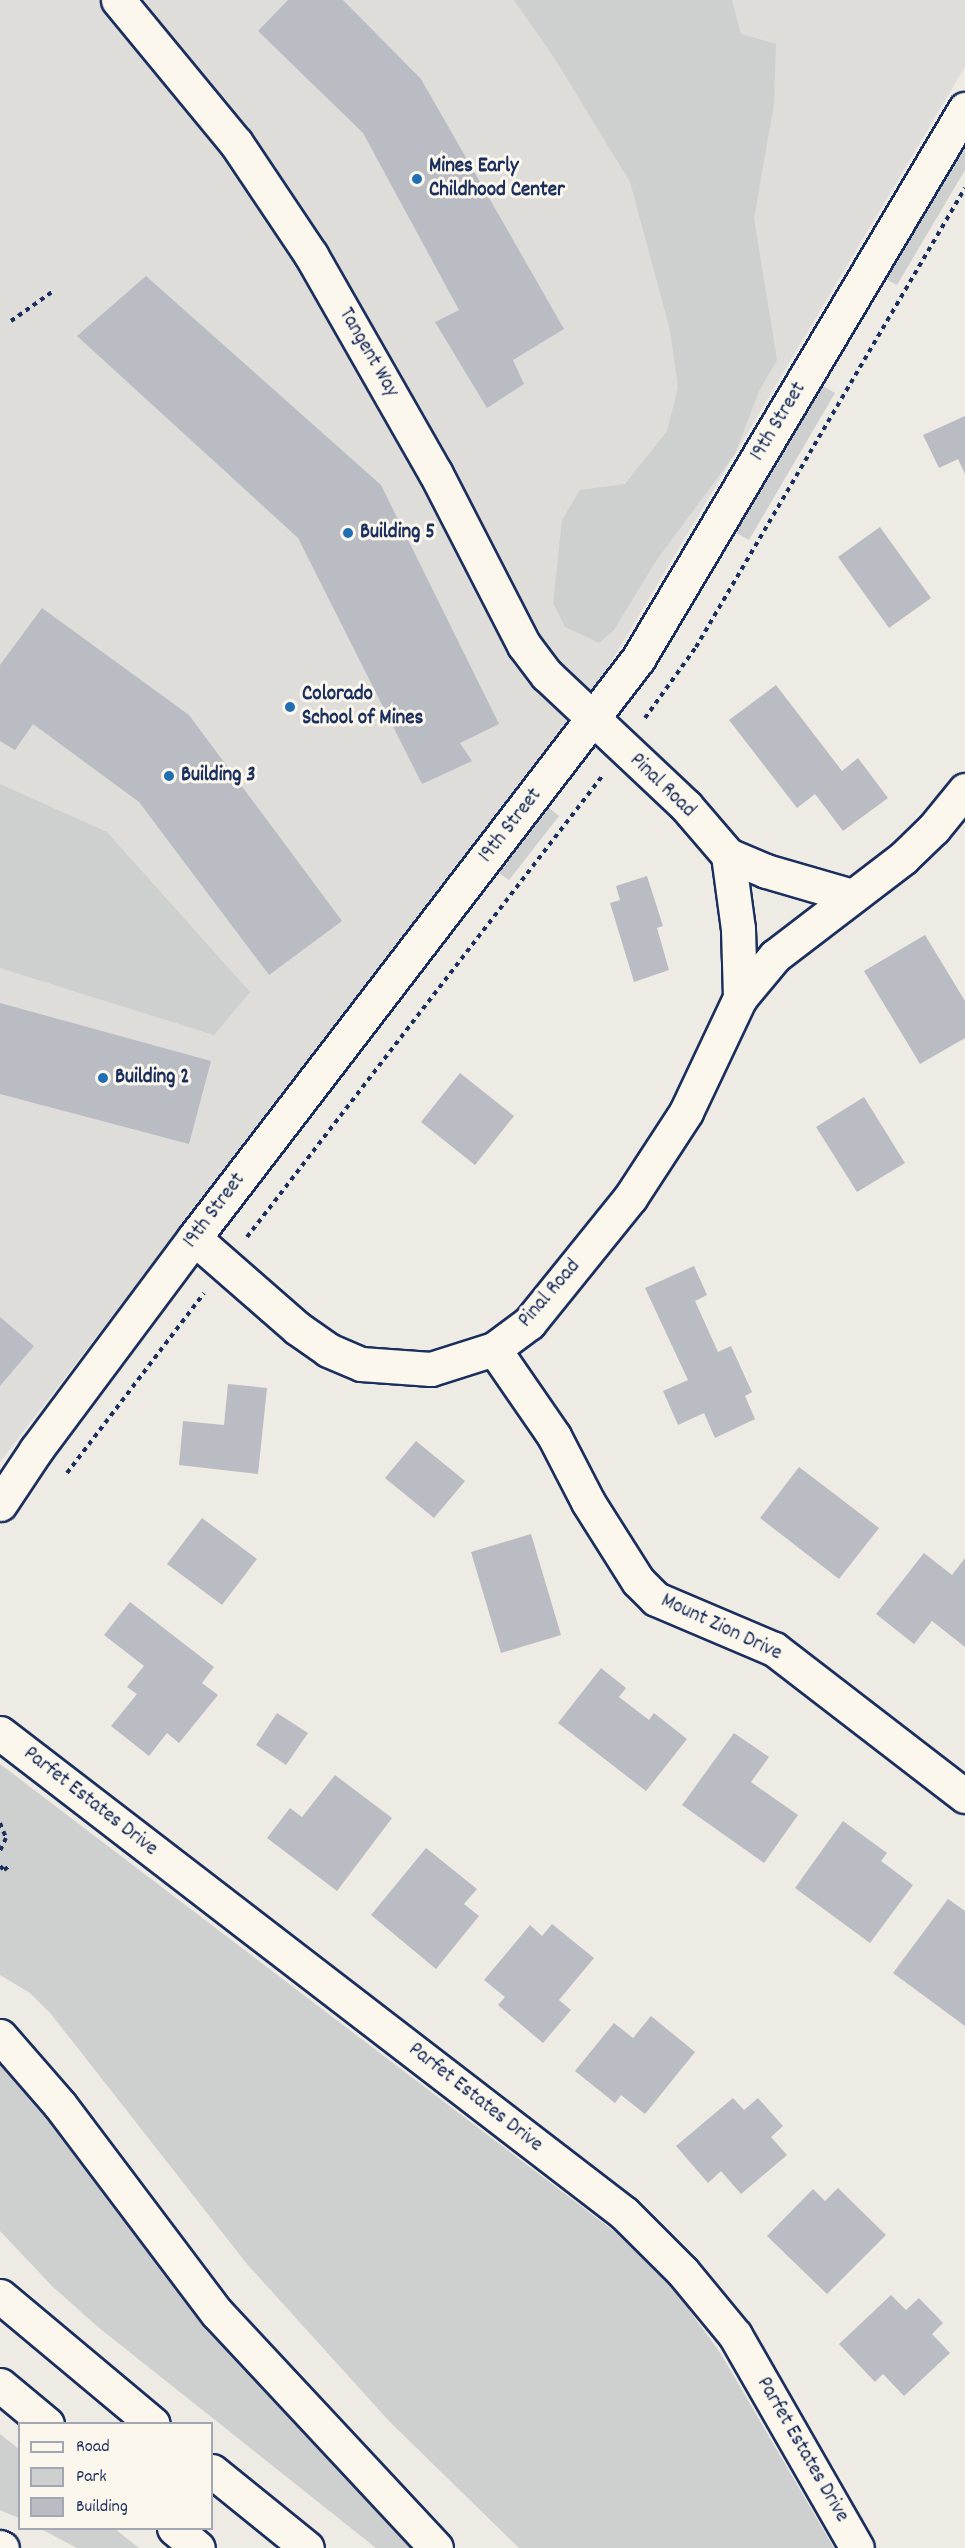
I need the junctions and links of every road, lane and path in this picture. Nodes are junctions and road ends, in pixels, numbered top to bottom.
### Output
1 (118, 0) edge
2 (965, 109) edge
3 (52, 292) dead end
4 (11, 321) dead end
5 (592, 720) junction
6 (965, 790) edge
7 (728, 855) junction
8 (852, 896) junction
9 (740, 998) junction
10 (194, 1238) junction
11 (494, 1349) junction
12 (0, 1504) edge
13 (0, 1733) edge
14 (965, 1796) edge
15 (0, 1823) edge
16 (0, 1851) edge
17 (0, 1866) edge
18 (8, 1867) dead end
19 (0, 2036) edge
20 (0, 2296) edge
21 (0, 2385) edge
22 (45, 2422) edge
23 (151, 2422) edge
24 (213, 2472) edge
25 (175, 2530) edge
26 (198, 2548) edge
27 (307, 2548) edge
28 (436, 2548) edge
29 (857, 2548) edge

1 - 5 main road, Tangent Way
2 - 5 main road, 19th Street
3 - 4 path
5 - 7 main road, Pinal Road
5 - 10 main road, 19th Street
6 - 8 main road, Pinal Road
7 - 8 main road, Pinal Road
7 - 9 main road, Pinal Road
8 - 9 main road, Pinal Road
9 - 11 main road, Pinal Road
10 - 11 main road, Pinal Road
10 - 12 main road, 19th Street
11 - 14 main road, Mount Zion Drive
13 - 29 main road, Parfet Estates Drive
15 - 16 path
17 - 18 path
19 - 28 main road
20 - 23 main road
21 - 22 main road
24 - 27 main road
25 - 26 main road

